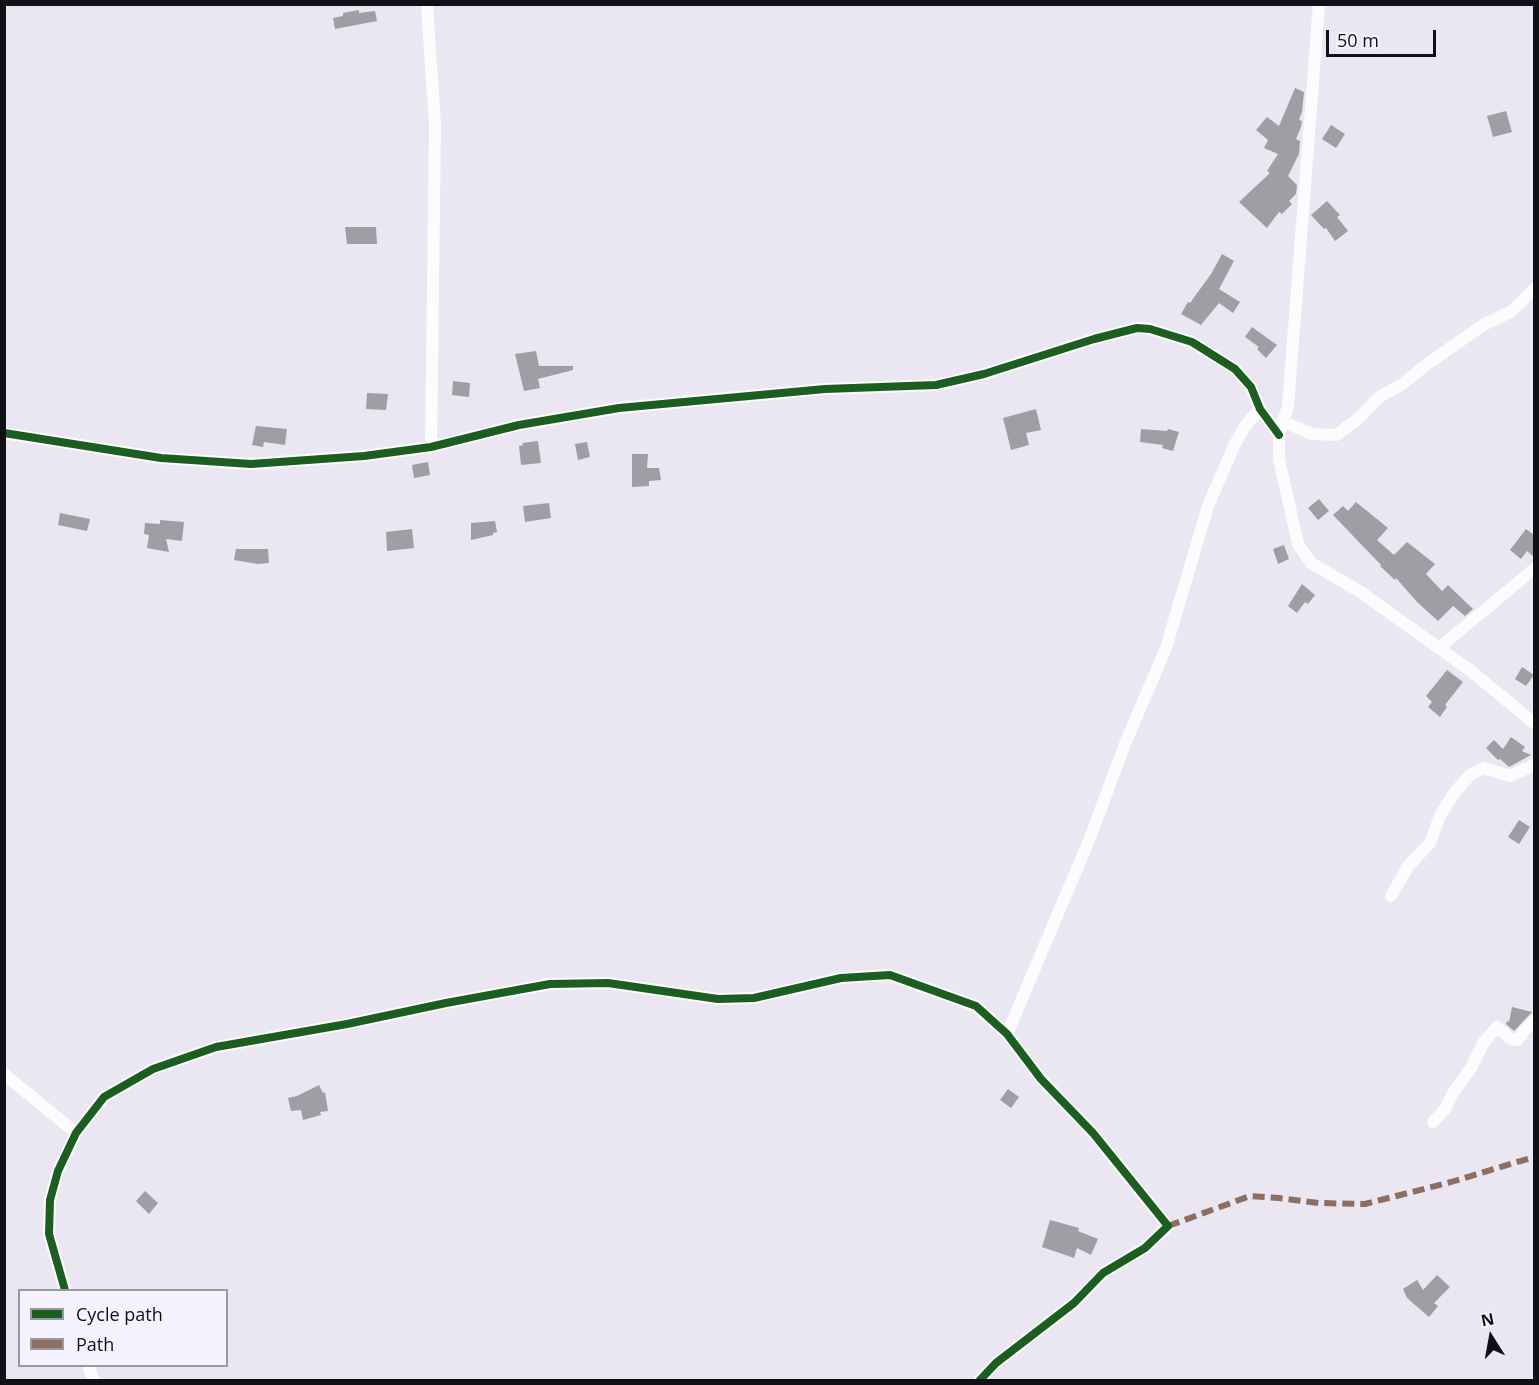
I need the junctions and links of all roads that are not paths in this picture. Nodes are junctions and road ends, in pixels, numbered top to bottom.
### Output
1 (427, 4) edge
2 (1319, 4) edge
3 (1534, 289) edge
4 (1260, 409) junction
5 (1282, 421) junction
6 (4, 433) edge
7 (1279, 435) junction
8 (431, 447) junction
9 (1534, 569) edge
10 (1439, 648) junction
11 (1534, 723) edge
12 (1534, 765) edge
13 (1391, 896) dead end
14 (1534, 1021) edge
15 (1007, 1034) junction
16 (4, 1074) edge
17 (1433, 1122) dead end
18 (76, 1133) junction
19 (65, 1289) edge
20 (980, 1380) edge

1 - 8 street
2 - 5 street
3 - 5 street
4 - 7 street
4 - 8 street
4 - 15 street
5 - 7 street
6 - 8 street
7 - 10 street
9 - 10 street
10 - 11 street
12 - 13 street
14 - 17 street
15 - 18 street
15 - 20 street
16 - 18 street
18 - 19 street

